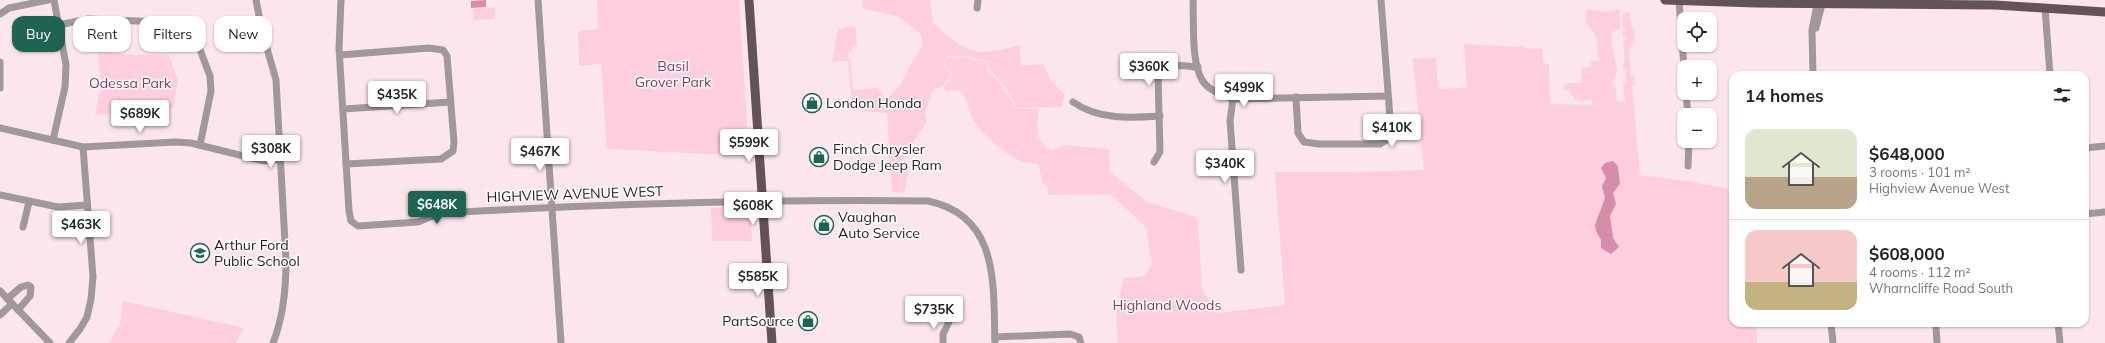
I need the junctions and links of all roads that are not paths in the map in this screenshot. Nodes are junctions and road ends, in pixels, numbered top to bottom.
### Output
1 (48, 0) edge
2 (54, 0) edge
3 (256, 0) edge
4 (341, 0) edge
5 (538, 0) edge
6 (748, 0) edge
7 (978, 0) edge
8 (1193, 0) edge
9 (1381, 0) edge
10 (1665, 0) edge
11 (1679, 1) edge
12 (1744, 1) edge
13 (1820, 2) edge
14 (1901, 2) edge
15 (1995, 3) edge
16 (977, 8) dead end
17 (2045, 8) junction
18 (2105, 12) edge
19 (0, 14) edge
20 (57, 16) edge
21 (65, 24) edge
22 (64, 52) edge
23 (340, 55) junction
24 (1683, 60) edge
25 (0, 62) edge
26 (1198, 67) junction
27 (1813, 71) edge
28 (2050, 71) edge
29 (0, 88) edge
30 (1388, 96) junction
31 (1296, 97) junction
32 (1233, 100) junction
33 (450, 102) junction
34 (1073, 102) dead end
35 (343, 109) junction
36 (1160, 116) junction
37 (0, 128) edge
38 (53, 140) junction
39 (200, 145) junction
40 (2105, 146) edge
41 (83, 148) junction
42 (1689, 148) edge
43 (2089, 148) edge
44 (280, 159) junction
45 (1154, 162) dead end
46 (346, 164) junction
47 (1688, 166) dead end
48 (0, 195) edge
49 (762, 201) junction
50 (29, 202) junction
51 (87, 205) junction
52 (552, 207) junction
53 (2105, 212) edge
54 (2089, 214) edge
55 (23, 227) dead end
56 (1241, 270) dead end
57 (0, 292) edge
58 (10, 301) junction
59 (18, 310) junction
60 (0, 315) edge
61 (949, 322) dead end
62 (1831, 327) edge
63 (1936, 327) dead end
64 (2058, 327) edge
65 (995, 340) edge
66 (50, 343) edge
67 (69, 343) edge
68 (273, 343) edge
69 (561, 343) edge
70 (772, 343) edge
71 (943, 343) edge
72 (1081, 343) edge
73 (1833, 343) edge
74 (1937, 343) edge
75 (2060, 343) edge

1 - 19 street
2 - 20 street
3 - 44 street
4 - 23 street, HIGHVIEW AVENUE WEST
5 - 52 street
6 - 49 main road
7 - 16 street
8 - 26 street
9 - 30 street
10 - 11 main road
11 - 12 main road
11 - 24 street
12 - 13 main road
13 - 14 main road
13 - 27 street
14 - 15 main road
15 - 17 main road
17 - 18 main road
17 - 28 street
21 - 39 street
22 - 38 street
23 - 33 street
23 - 35 street, HIGHVIEW AVENUE WEST
25 - 29 street
26 - 32 street
26 - 36 street
30 - 31 street
30 - 31 street
31 - 32 street
32 - 56 street
33 - 35 street
33 - 46 street
34 - 36 street
35 - 46 street, HIGHVIEW AVENUE WEST
36 - 45 street
37 - 38 street
38 - 41 street
39 - 41 street
39 - 44 street
40 - 43 street
41 - 51 street
42 - 47 street
44 - 68 street
46 - 52 street, HIGHVIEW AVENUE WEST
48 - 50 street
49 - 52 street, HIGHVIEW AVENUE WEST
49 - 65 street, HIGHVIEW AVENUE WEST
49 - 70 main road
50 - 51 street
50 - 55 street
51 - 67 street
52 - 69 street
53 - 54 street
57 - 58 street
58 - 59 street
58 - 59 street
58 - 60 street
59 - 66 street
61 - 71 street
62 - 73 street
63 - 74 street
64 - 75 street
65 - 72 street

